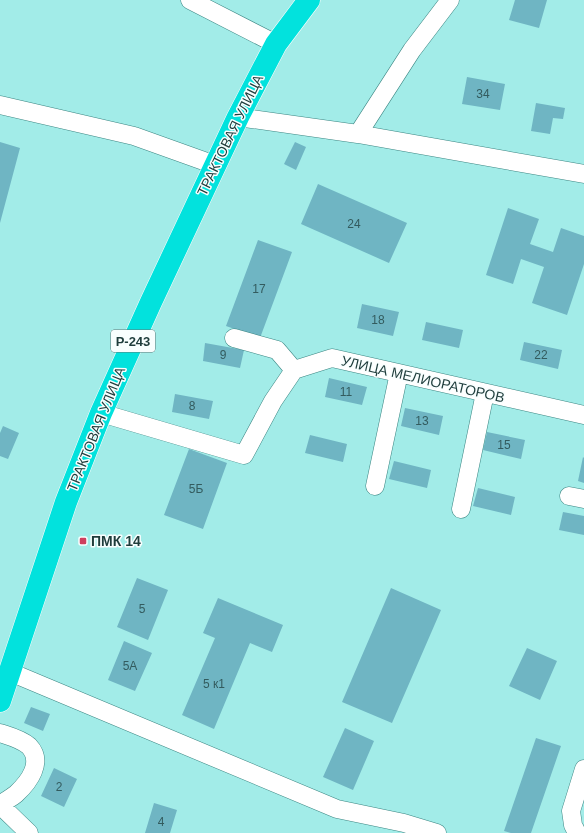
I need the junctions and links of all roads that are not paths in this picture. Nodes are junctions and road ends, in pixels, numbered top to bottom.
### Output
1 (190, 0) edge
2 (309, 0) edge
3 (450, 0) edge
4 (276, 44) junction
5 (0, 105) edge
6 (238, 116) junction
7 (358, 134) junction
8 (215, 166) junction
9 (584, 174) edge
10 (234, 338) dead end
11 (294, 370) junction
12 (399, 373) junction
13 (485, 393) junction
14 (101, 413) junction
15 (584, 415) edge
16 (375, 486) dead end
17 (461, 509) dead end
18 (10, 672) junction
19 (0, 702) edge
20 (0, 732) edge
21 (584, 769) edge
22 (0, 805) edge
23 (29, 833) edge
24 (437, 833) edge
25 (577, 833) edge

1 - 4 street
2 - 4 highway, ТРАКТОВАЯ УЛИЦА / Р-243
3 - 7 street
4 - 6 highway, ТРАКТОВАЯ УЛИЦА / Р-243
5 - 8 street
6 - 7 street
6 - 8 highway, ТРАКТОВАЯ УЛИЦА / Р-243
7 - 9 street
8 - 14 highway, ТРАКТОВАЯ УЛИЦА / Р-243
10 - 11 street
11 - 12 street, УЛИЦА МЕЛИОРАТОРОВ
11 - 14 street
12 - 13 street, УЛИЦА МЕЛИОРАТОРОВ
12 - 16 street
13 - 15 street, УЛИЦА МЕЛИОРАТОРОВ
13 - 17 street
14 - 18 highway, ТРАКТОВАЯ УЛИЦА / Р-243
18 - 19 highway, ТРАКТОВАЯ УЛИЦА / Р-243
18 - 24 street
20 - 22 street
21 - 25 street
22 - 23 street

